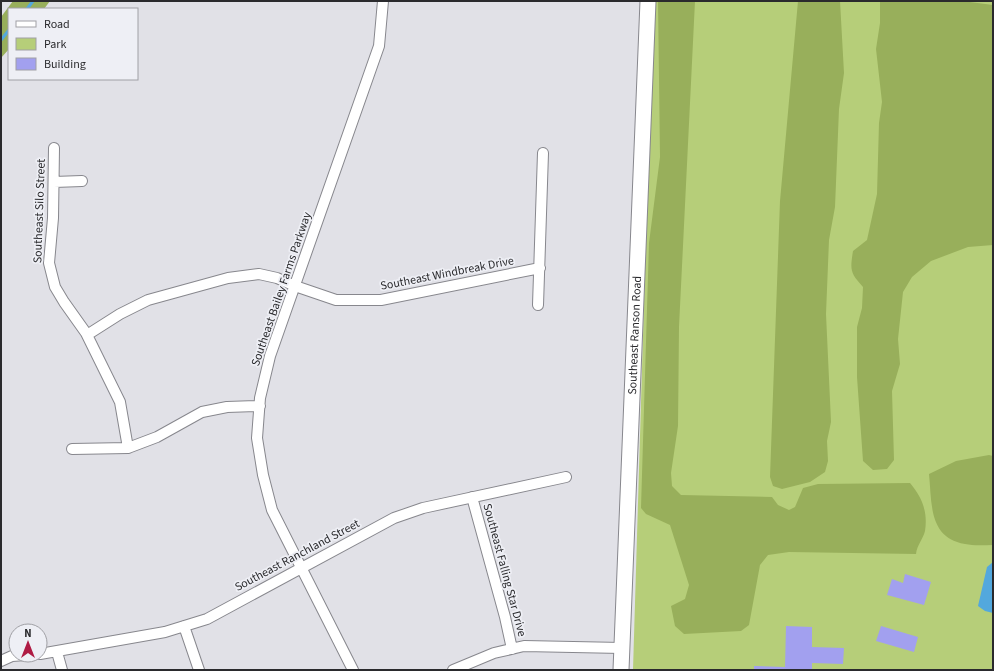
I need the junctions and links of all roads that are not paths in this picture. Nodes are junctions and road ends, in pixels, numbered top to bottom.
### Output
1 (383, 1) edge
2 (648, 1) edge
3 (54, 148) dead end
4 (543, 153) dead end
5 (82, 181) dead end
6 (54, 182) junction
7 (540, 268) junction
8 (295, 286) junction
9 (538, 305) dead end
10 (87, 335) junction
11 (260, 406) junction
12 (128, 448) junction
13 (72, 449) dead end
14 (566, 477) dead end
15 (472, 497) junction
16 (301, 568) junction
17 (184, 626) junction
18 (622, 648) junction
19 (512, 649) junction
20 (57, 652) junction
21 (48, 653) edge
22 (62, 670) edge
23 (199, 670) edge
24 (353, 670) edge
25 (453, 670) edge
26 (621, 670) edge

1 - 8 street, Southeast Bailey Farms Parkway
2 - 18 street, Southeast Ranson Road
3 - 6 street, Southeast Silo Street
4 - 7 street
5 - 6 street
6 - 10 street, Southeast Silo Street
7 - 8 street, Southeast Windbreak Drive
7 - 9 street
8 - 10 street, Southeast Windbreak Drive
8 - 11 street, Southeast Bailey Farms Parkway
10 - 12 street, Southeast Silo Street
11 - 12 street
11 - 16 street, Southeast Bailey Farms Parkway
12 - 13 street
14 - 15 street, Southeast Ranchland Street
15 - 16 street, Southeast Ranchland Street
15 - 19 street, Southeast Falling Star Drive
16 - 17 street, Southeast Ranchland Street
16 - 24 street, Southeast Bailey Farms Parkway
17 - 20 street, Southeast Ranchland Street
17 - 23 street
18 - 19 street
18 - 26 street, Southeast Ranson Road
19 - 25 street
20 - 21 street, Southeast Ranchland Street
20 - 22 street

